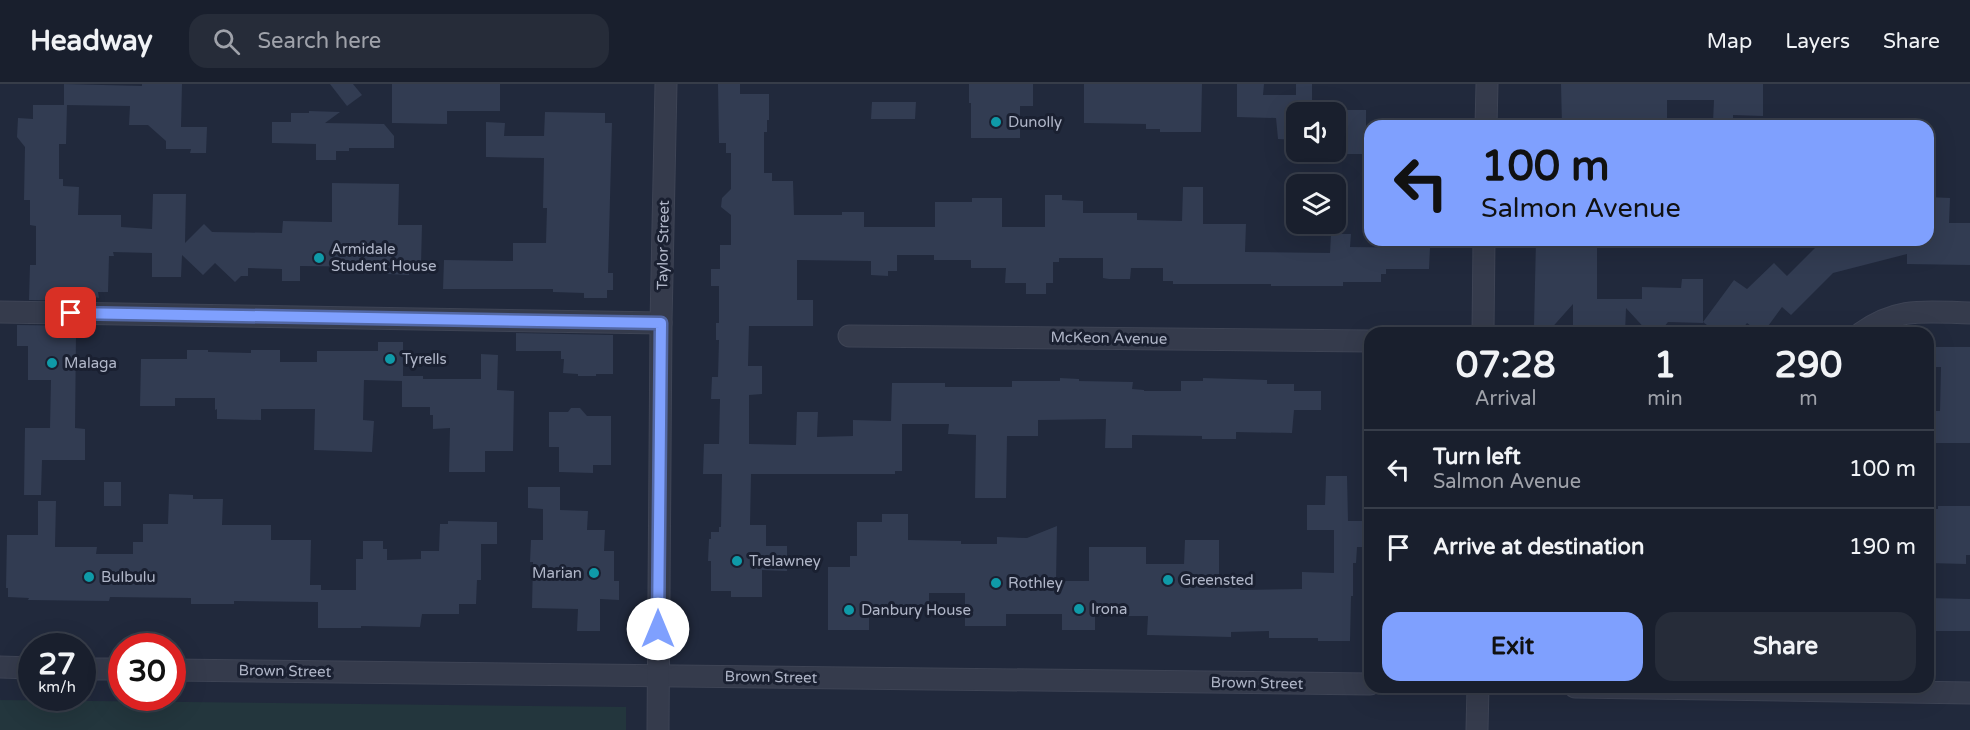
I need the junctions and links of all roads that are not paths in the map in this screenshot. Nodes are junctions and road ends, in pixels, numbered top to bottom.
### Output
1 (666, 84) edge
2 (1487, 84) edge
3 (1486, 120) edge
4 (1484, 246) edge
5 (0, 312) edge
6 (1970, 313) edge
7 (661, 323) junction
8 (1483, 327) edge
9 (1870, 327) edge
10 (849, 336) dead end
11 (1364, 341) edge
12 (0, 668) edge
13 (18, 668) edge
14 (186, 670) edge
15 (658, 676) junction
16 (1364, 684) edge
17 (1934, 692) edge
18 (1478, 693) edge
19 (1970, 693) edge
20 (658, 730) edge
21 (1477, 730) edge

1 - 7 street, Taylor Street
2 - 3 street
4 - 8 street
5 - 7 street
6 - 9 street
7 - 15 street, Taylor Street
10 - 11 street, McKeon Avenue
12 - 13 street
14 - 15 street, Brown Street
15 - 16 street, Brown Street
15 - 20 street, Taylor Street
17 - 19 street
18 - 21 street

